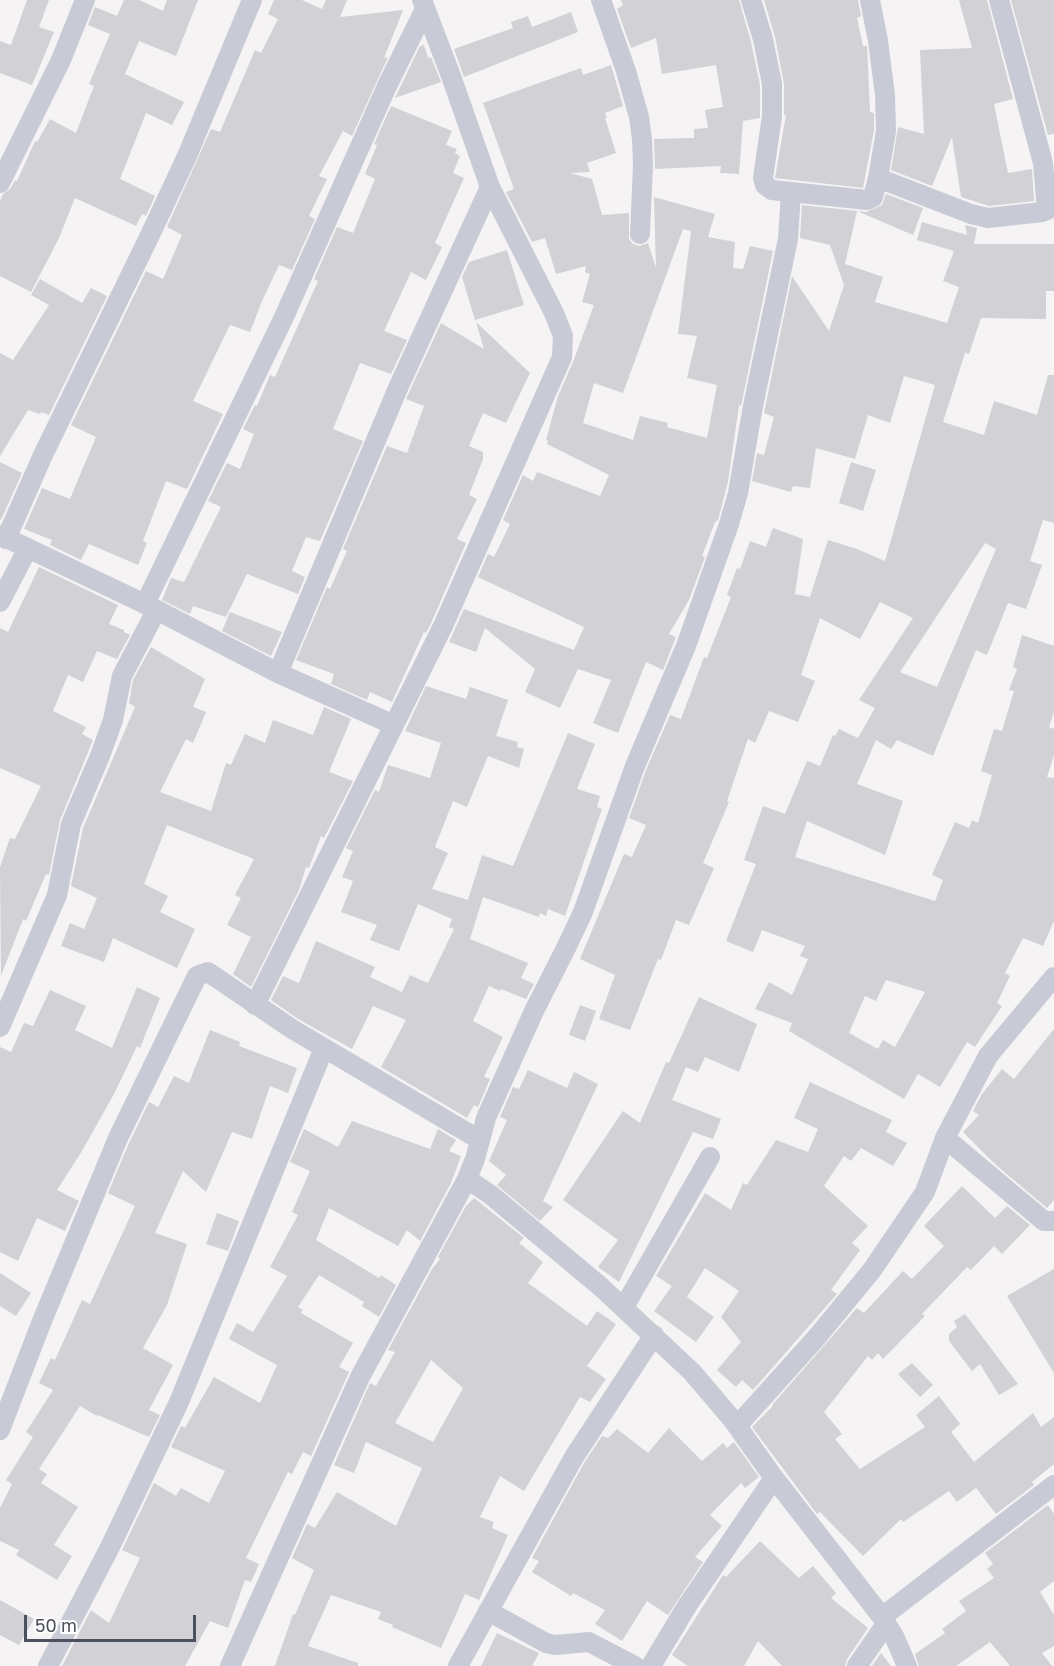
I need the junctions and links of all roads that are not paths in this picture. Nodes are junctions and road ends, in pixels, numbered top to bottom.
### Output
1 (85, 0) edge
2 (252, 0) edge
3 (601, 0) edge
4 (751, 0) edge
5 (870, 0) edge
6 (999, 0) edge
7 (423, 5) edge
8 (878, 178) junction
9 (0, 183) edge
10 (490, 187) junction
11 (791, 192) junction
12 (640, 234) dead end
13 (3, 537) edge
14 (27, 548) junction
15 (0, 602) edge
16 (150, 608) junction
17 (278, 673) junction
18 (394, 725) junction
19 (1052, 975) edge
20 (255, 1005) junction
21 (0, 1027) edge
22 (324, 1048) junction
23 (945, 1138) junction
24 (480, 1140) junction
25 (710, 1158) dead end
26 (467, 1179) junction
27 (1054, 1221) edge
28 (624, 1307) junction
29 (654, 1335) junction
30 (737, 1426) junction
31 (0, 1430) edge
32 (774, 1478) junction
33 (1054, 1485) edge
34 (488, 1611) junction
35 (884, 1621) junction
36 (48, 1666) edge
37 (230, 1666) edge
38 (458, 1666) edge
39 (635, 1666) edge
40 (651, 1666) edge
41 (857, 1666) edge
42 (907, 1666) edge

1 - 9 street
2 - 13 street
3 - 12 street
4 - 11 street
5 - 8 street
6 - 8 street
7 - 10 street
7 - 16 street
8 - 11 street
10 - 17 street
10 - 18 street
11 - 24 street
13 - 14 street
14 - 15 street
14 - 16 street
16 - 17 street
16 - 21 street
17 - 18 street
18 - 20 street
19 - 23 street
20 - 22 street
20 - 31 street
22 - 24 street
22 - 36 street
23 - 27 street
23 - 30 street
24 - 26 street
25 - 28 street
26 - 28 street
26 - 37 street
28 - 29 street
29 - 30 street
29 - 34 street
30 - 32 street
32 - 35 street
32 - 40 street
33 - 35 street
34 - 38 street
34 - 39 street
35 - 41 street
35 - 42 street

